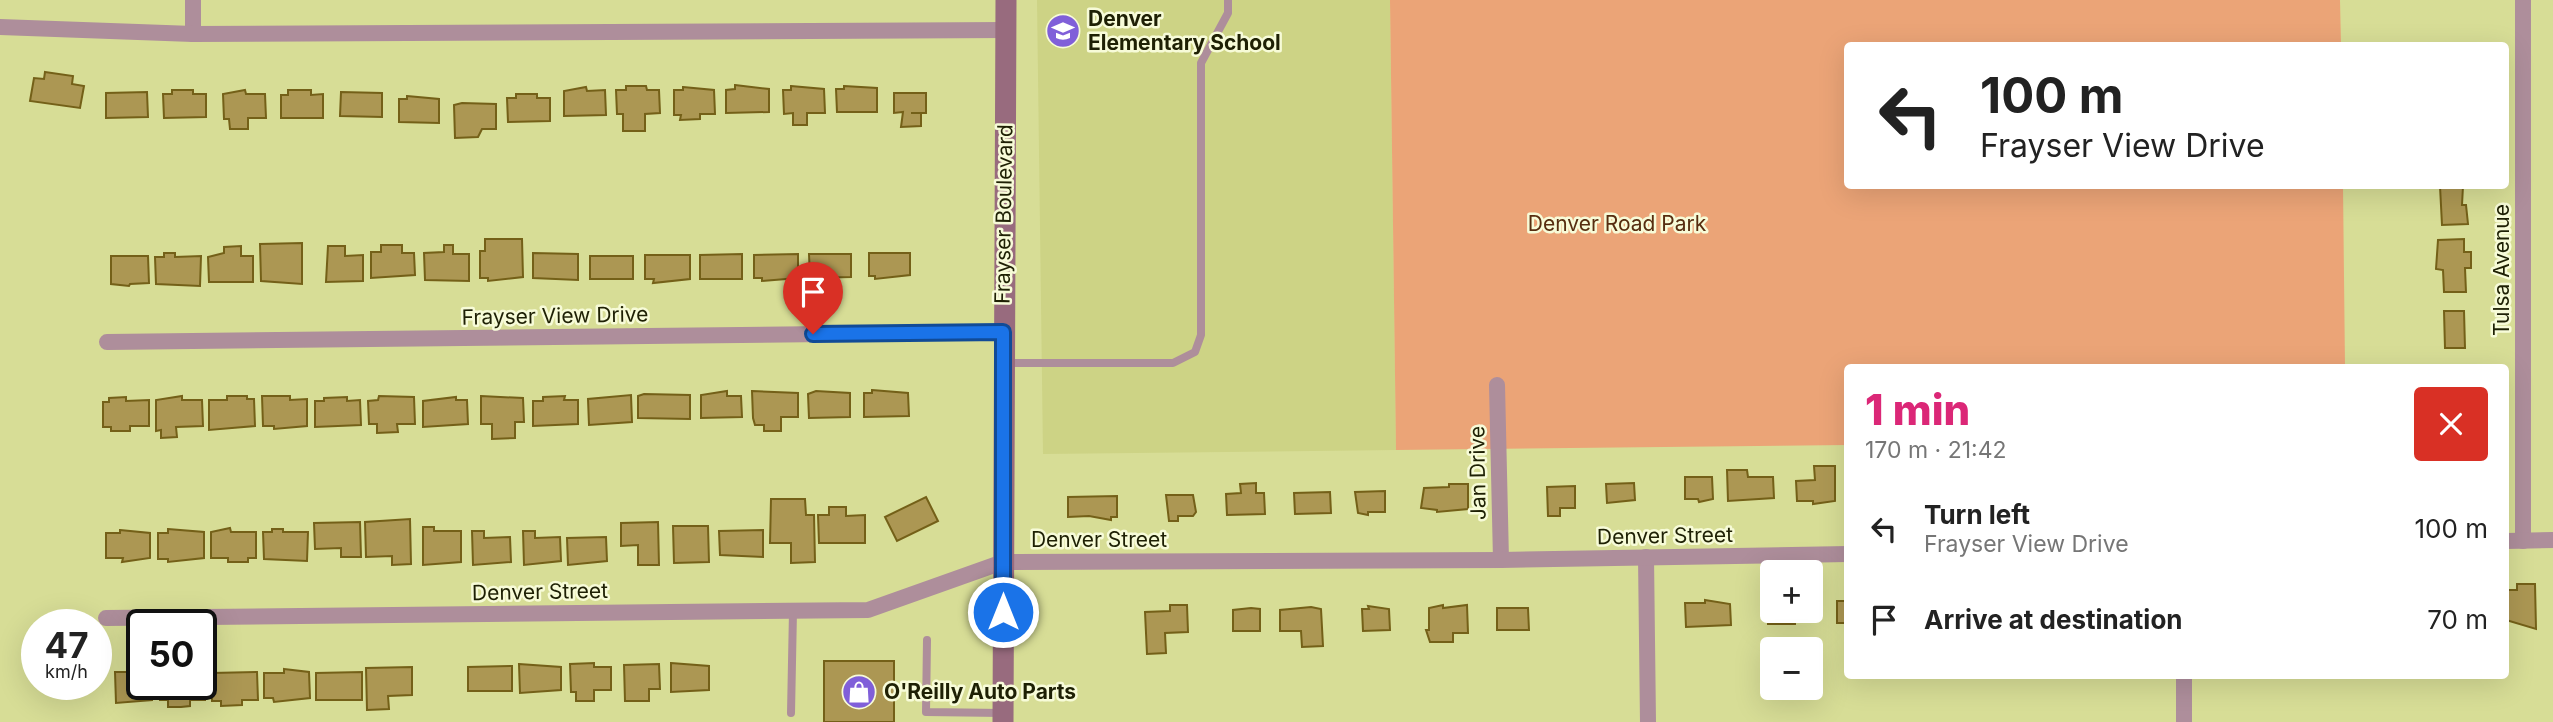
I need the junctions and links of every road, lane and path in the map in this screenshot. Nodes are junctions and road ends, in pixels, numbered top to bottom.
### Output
1 (193, 0) edge
2 (1006, 0) edge
3 (1228, 0) edge
4 (2523, 0) edge
5 (0, 27) edge
6 (1006, 30) junction
7 (193, 34) junction
8 (1003, 332) junction
9 (107, 342) dead end
10 (1003, 363) junction
11 (1497, 385) dead end
12 (2553, 540) edge
13 (2509, 541) edge
14 (2523, 541) junction
15 (1844, 554) edge
16 (1646, 557) junction
17 (1501, 560) junction
18 (1003, 562) junction
19 (793, 611) junction
20 (112, 618) edge
21 (926, 640) dead end
22 (2184, 679) edge
23 (791, 713) dead end
24 (1003, 718) edge
25 (1648, 722) edge
26 (2185, 722) edge

1 - 7 street
2 - 6 main road, Frayser Boulevard
3 - 10 lane
4 - 14 street, Tulsa Avenue
5 - 7 street
6 - 7 street
6 - 8 main road, Frayser Boulevard
8 - 9 street, Frayser View Drive
8 - 10 main road, Frayser Boulevard
10 - 18 main road, Frayser Boulevard
11 - 17 street, Jan Drive
12 - 14 street
13 - 14 street
15 - 16 street, Denver Street
16 - 17 street, Denver Street
16 - 25 street
17 - 18 street, Denver Street
18 - 19 street, Denver Street
18 - 24 main road, Frayser Boulevard
19 - 20 street, Denver Street
19 - 23 lane
21 - 24 lane
22 - 26 street

